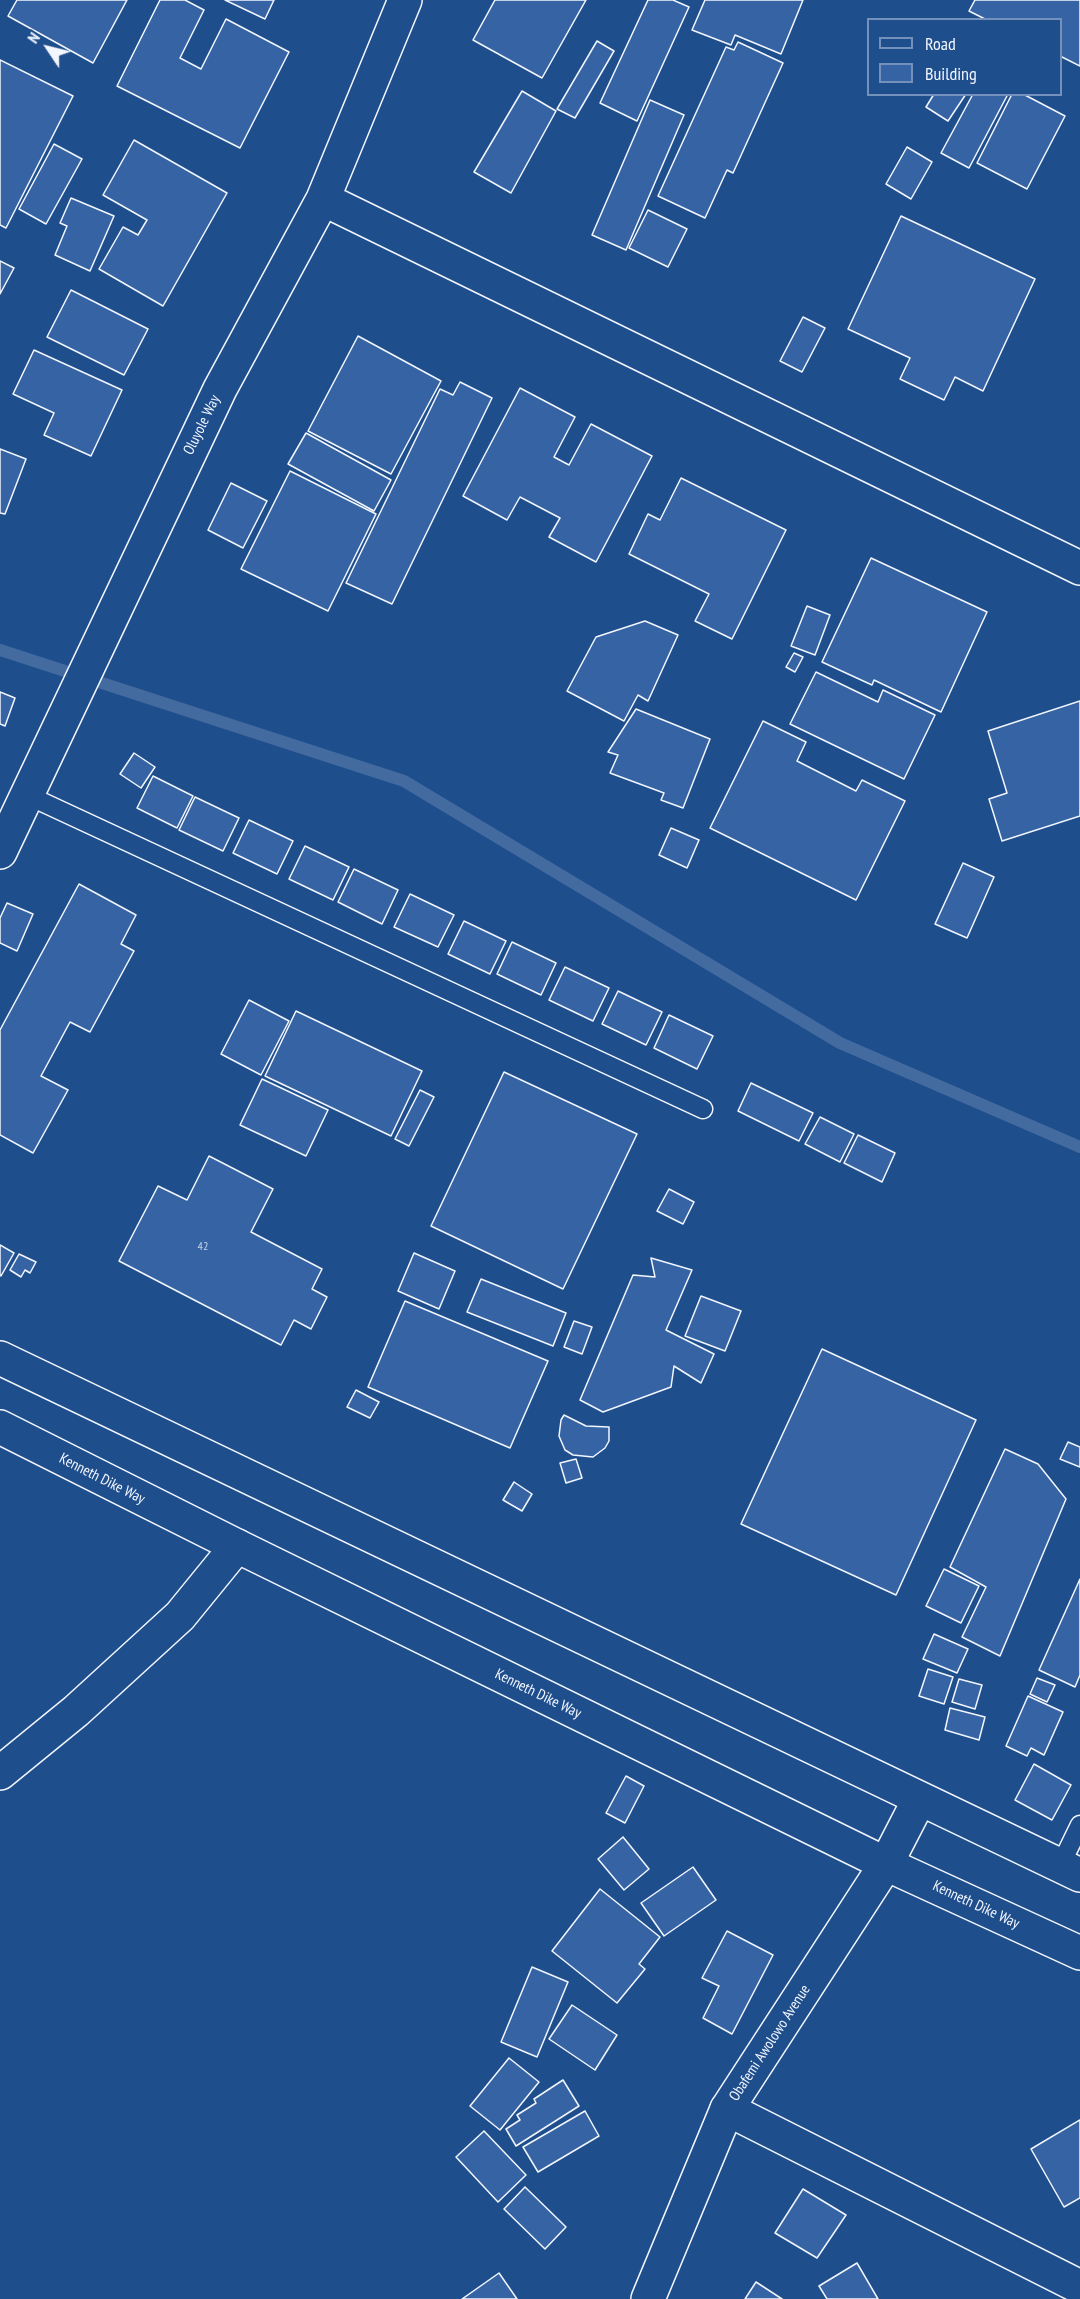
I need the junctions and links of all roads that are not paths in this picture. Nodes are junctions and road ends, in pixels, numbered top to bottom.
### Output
1 (405, 0) edge
2 (323, 199) junction
3 (1080, 568) edge
4 (27, 795) junction
5 (0, 852) edge
6 (703, 1109) dead end
7 (0, 1358) edge
8 (0, 1427) edge
9 (237, 1546) junction
10 (0, 1773) edge
11 (919, 1800) junction
12 (1080, 1826) edge
13 (886, 1864) junction
14 (1070, 1870) edge
15 (1080, 1953) edge
16 (727, 2109) junction
17 (1080, 2287) edge
18 (648, 2299) edge

1 - 2 main road, Oluyole Way
2 - 3 main road
2 - 4 main road, Oluyole Way
4 - 5 main road, Oluyole Way
4 - 6 lane
7 - 11 main road
8 - 9 main road, Kenneth Dike Way
9 - 10 main road
9 - 13 main road, Kenneth Dike Way
11 - 13 main road, Obafemi Awolowo Avenue
11 - 14 main road
12 - 14 lane
13 - 15 main road, Kenneth Dike Way
13 - 16 main road, Obafemi Awolowo Avenue
16 - 17 main road
16 - 18 main road, Obafemi Awolowo Avenue

